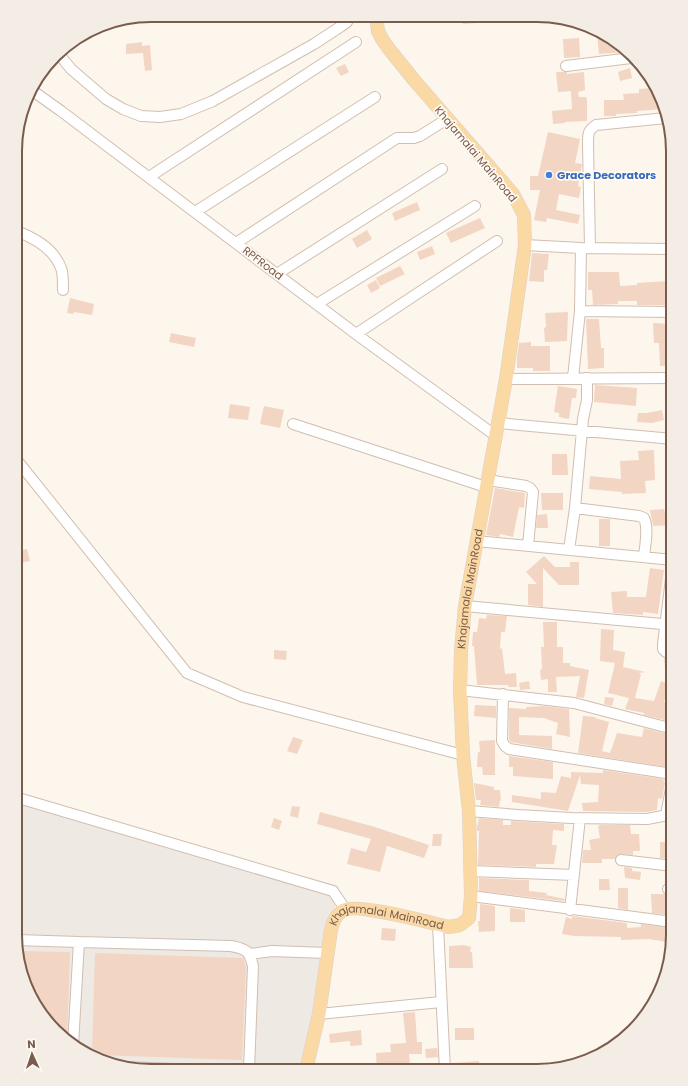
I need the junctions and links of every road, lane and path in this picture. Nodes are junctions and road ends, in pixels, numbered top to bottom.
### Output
1 (347, 22) edge
2 (377, 22) edge
3 (356, 42) dead end
4 (62, 58) edge
5 (626, 59) edge
6 (566, 66) dead end
7 (36, 93) edge
8 (375, 98) dead end
9 (662, 118) edge
10 (447, 119) junction
11 (442, 169) dead end
12 (149, 177) junction
13 (475, 206) dead end
14 (195, 212) junction
15 (22, 234) edge
16 (497, 242) dead end
17 (236, 243) junction
18 (524, 245) junction
19 (585, 248) junction
20 (666, 249) edge
21 (277, 274) junction
22 (63, 290) dead end
23 (317, 304) junction
24 (580, 311) junction
25 (666, 312) edge
26 (356, 334) junction
27 (573, 378) junction
28 (587, 378) junction
29 (666, 378) edge
30 (506, 379) junction
31 (498, 423) junction
32 (293, 424) dead end
33 (582, 430) junction
34 (496, 436) junction
35 (666, 438) edge
36 (22, 467) edge
37 (487, 483) junction
38 (575, 508) junction
39 (476, 541) junction
40 (528, 546) junction
41 (569, 550) junction
42 (644, 557) junction
43 (666, 560) edge
44 (465, 606) junction
45 (666, 624) edge
46 (666, 636) edge
47 (666, 652) edge
48 (460, 690) junction
49 (503, 694) junction
50 (666, 727) edge
51 (463, 755) junction
52 (666, 773) edge
53 (22, 799) edge
54 (469, 811) junction
55 (666, 816) edge
56 (580, 818) junction
57 (621, 860) dead end
58 (666, 865) edge
59 (470, 871) junction
60 (574, 875) junction
61 (471, 896) junction
62 (345, 909) junction
63 (570, 910) junction
64 (666, 921) edge
65 (438, 925) junction
66 (22, 940) edge
67 (79, 942) junction
68 (327, 953) junction
69 (250, 954) junction
70 (441, 1002) junction
71 (319, 1014) junction
72 (73, 1038) edge
73 (249, 1064) edge
74 (307, 1064) edge
75 (445, 1064) edge

1 - 4 street
2 - 10 main road, Khajamalai MainRoad
3 - 12 street
5 - 6 street
7 - 12 street, RPFRoad
8 - 14 street
9 - 19 street
10 - 17 street
10 - 18 main road, Khajamalai MainRoad
11 - 21 street
12 - 14 street, RPFRoad
13 - 23 street
14 - 17 street, RPFRoad
15 - 22 street
16 - 26 street
17 - 21 street, RPFRoad
18 - 19 street
18 - 30 main road, Khajamalai MainRoad
19 - 20 street
19 - 24 street
21 - 23 street, RPFRoad
23 - 26 street, RPFRoad
24 - 25 street
24 - 27 street
26 - 34 street, RPFRoad
27 - 28 street
27 - 30 street
28 - 29 street
28 - 33 street
30 - 31 main road, Khajamalai MainRoad
31 - 33 street
31 - 34 main road, Khajamalai MainRoad
32 - 37 street
33 - 35 street
33 - 38 street
34 - 37 main road, Khajamalai MainRoad
36 - 51 street
37 - 39 main road, Khajamalai MainRoad
37 - 40 street
38 - 41 street
38 - 42 street
39 - 40 street
39 - 44 main road, Khajamalai MainRoad
40 - 41 street
41 - 42 street
42 - 43 street
44 - 45 street
44 - 48 main road, Khajamalai MainRoad
46 - 47 street
48 - 49 street
48 - 51 main road, Khajamalai MainRoad
49 - 50 street
49 - 52 street
51 - 54 main road, Khajamalai MainRoad
53 - 62 street
54 - 56 street
54 - 59 main road, Khajamalai MainRoad
55 - 56 street
56 - 60 street
57 - 58 street
59 - 60 street
59 - 61 main road, Khajamalai MainRoad
60 - 63 street
61 - 63 street
61 - 65 main road, Khajamalai MainRoad
62 - 65 main road, Khajamalai MainRoad
62 - 68 main road, Khajamalai MainRoad
63 - 64 street
65 - 70 street
66 - 67 street
67 - 69 street
67 - 72 street
68 - 69 street
68 - 71 main road, Khajamalai MainRoad
69 - 73 street
70 - 71 street
70 - 75 street
71 - 74 main road, Khajamalai MainRoad

